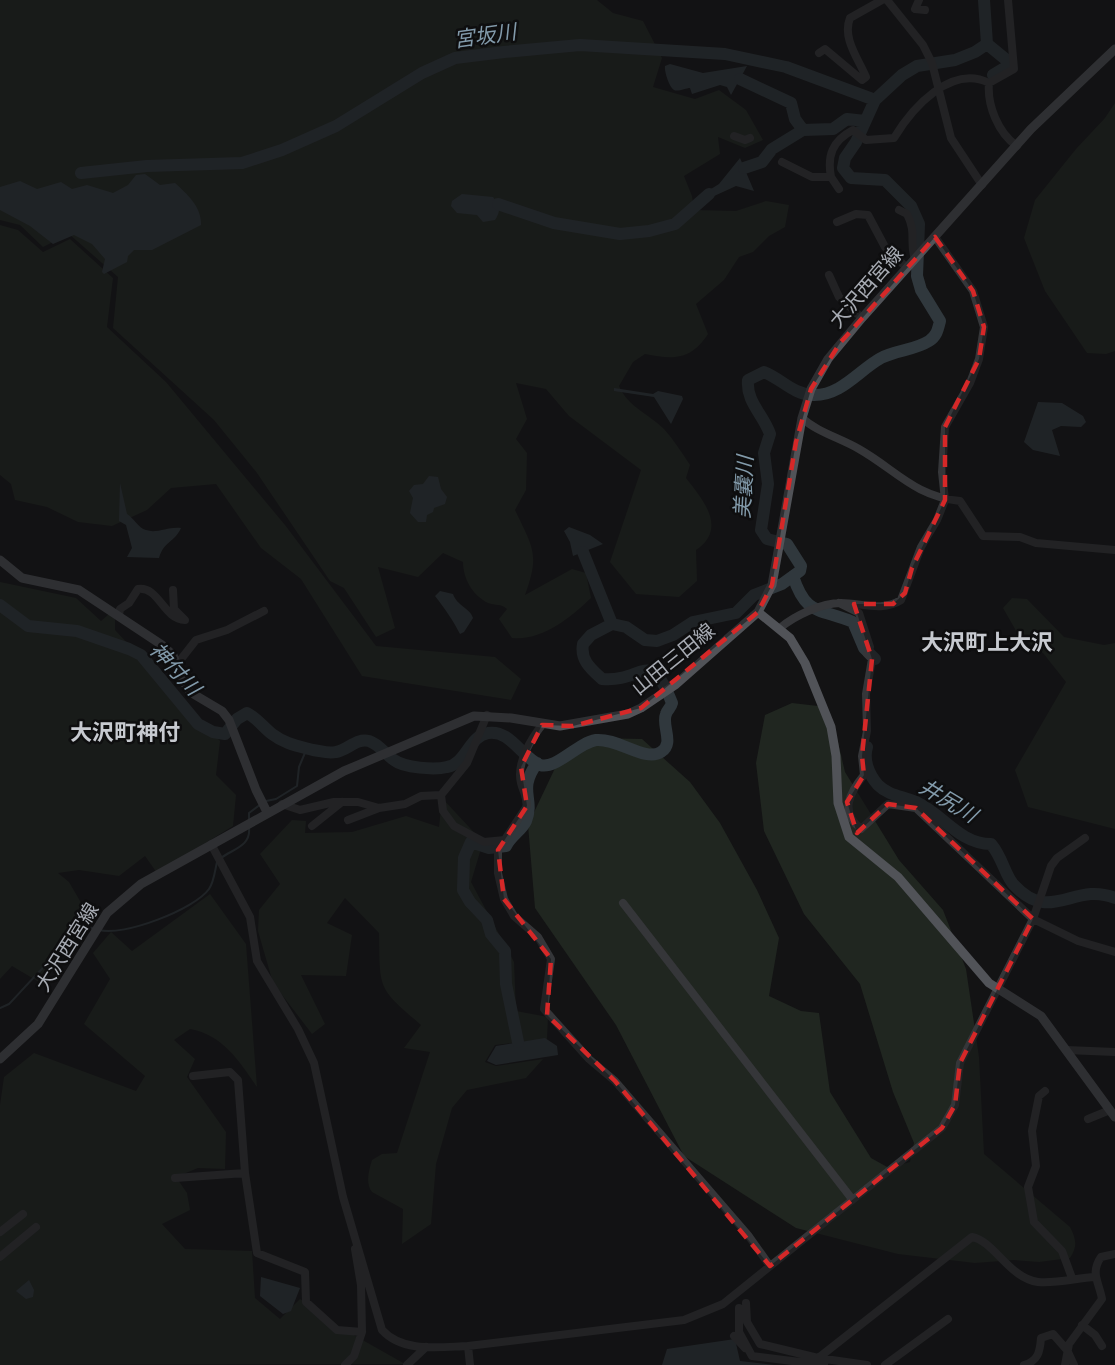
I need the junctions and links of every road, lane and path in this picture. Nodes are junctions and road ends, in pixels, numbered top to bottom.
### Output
1 (882, 0) edge
2 (887, 0) edge
3 (919, 0) edge
4 (1008, 0) edge
5 (925, 10) dead end
6 (1115, 49) edge
7 (819, 53) dead end
8 (989, 83) junction
9 (939, 87) junction
10 (734, 136) dead end
11 (750, 138) dead end
12 (1017, 146) junction
13 (782, 162) dead end
14 (831, 177) junction
15 (982, 185) junction
16 (839, 189) dead end
17 (899, 210) dead end
18 (837, 222) dead end
19 (935, 237) junction
20 (915, 258) junction
21 (907, 268) junction
22 (829, 275) dead end
23 (862, 318) junction
24 (802, 418) junction
25 (945, 500) junction
26 (1115, 550) edge
27 (0, 560) edge
28 (173, 590) dead end
29 (839, 603) junction
30 (264, 611) dead end
31 (758, 612) junction
32 (119, 615) junction
33 (780, 628) junction
34 (178, 663) junction
35 (487, 715) junction
36 (542, 725) junction
37 (441, 795) junction
38 (342, 802) junction
39 (282, 804) junction
40 (264, 806) junction
41 (379, 808) junction
42 (348, 820) dead end
43 (312, 826) dead end
44 (1085, 838) dead end
45 (505, 840) junction
46 (211, 844) junction
47 (623, 903) dead end
48 (1033, 919) junction
49 (1115, 952) edge
50 (997, 989) junction
51 (1066, 1050) junction
52 (1115, 1052) edge
53 (0, 1059) edge
54 (193, 1076) dead end
55 (1045, 1091) dead end
56 (1112, 1114) edge
57 (1088, 1119) dead end
58 (245, 1173) junction
59 (175, 1178) dead end
60 (852, 1199) junction
61 (23, 1214) dead end
62 (36, 1227) dead end
63 (0, 1232) edge
64 (356, 1240) junction
65 (1115, 1254) edge
66 (0, 1257) edge
67 (770, 1266) junction
68 (1095, 1277) junction
69 (1072, 1278) junction
70 (948, 1319) dead end
71 (1082, 1325) junction
72 (362, 1332) junction
73 (734, 1336) dead end
74 (468, 1346) junction
75 (1102, 1346) dead end
76 (426, 1347) junction
77 (1067, 1350) junction
78 (752, 1356) junction
79 (815, 1360) junction
80 (345, 1365) edge
81 (407, 1365) edge
82 (470, 1365) edge
83 (824, 1365) edge
84 (867, 1365) edge
85 (885, 1365) edge
86 (1024, 1365) edge
87 (1065, 1365) edge
88 (1074, 1365) edge

1 - 7 street
2 - 9 street
3 - 5 street
4 - 8 street
6 - 12 main road, 大沢西宮線
8 - 9 street
8 - 12 street
9 - 14 street
9 - 15 street
10 - 11 street
12 - 15 main road, 大沢西宮線
13 - 14 street
14 - 16 street
15 - 19 main road, 大沢西宮線
17 - 20 street
18 - 21 street
19 - 20 main road, 大沢西宮線
19 - 25 street
20 - 21 main road, 大沢西宮線
21 - 23 main road, 大沢西宮線
22 - 23 street
23 - 24 main road, 大沢西宮線
24 - 25 street
24 - 31 main road, 大沢西宮線
25 - 26 street
25 - 29 street
27 - 32 main road
28 - 32 street
29 - 33 street
29 - 48 street
30 - 34 street
31 - 33 main road
31 - 36 main road, 山田三田線
32 - 34 main road
33 - 50 main road
34 - 40 main road
35 - 36 main road, 山田三田線
35 - 37 street
35 - 39 main road, 山田三田線
36 - 45 street
37 - 41 street
37 - 45 street
38 - 39 street
38 - 41 street
38 - 43 street
39 - 40 main road, 山田三田線
40 - 46 main road, 大沢西宮線
41 - 42 street
44 - 48 street
45 - 67 street
46 - 53 main road, 大沢西宮線
46 - 64 street
47 - 60 street
48 - 49 street
48 - 50 street
50 - 51 main road
50 - 60 street
51 - 52 street
51 - 56 main road
54 - 58 street
55 - 69 street
56 - 57 street
58 - 59 street
58 - 72 street
60 - 67 street
61 - 63 street
62 - 66 street
64 - 72 street
64 - 76 street
65 - 68 street
67 - 74 street
68 - 69 street
68 - 71 street
69 - 79 street
70 - 85 street
71 - 75 street
71 - 77 street
72 - 80 street
73 - 78 street
74 - 76 street
74 - 82 street
76 - 81 street
77 - 86 street
77 - 87 street
77 - 88 street
78 - 79 street
78 - 79 street
79 - 83 street
79 - 84 street

